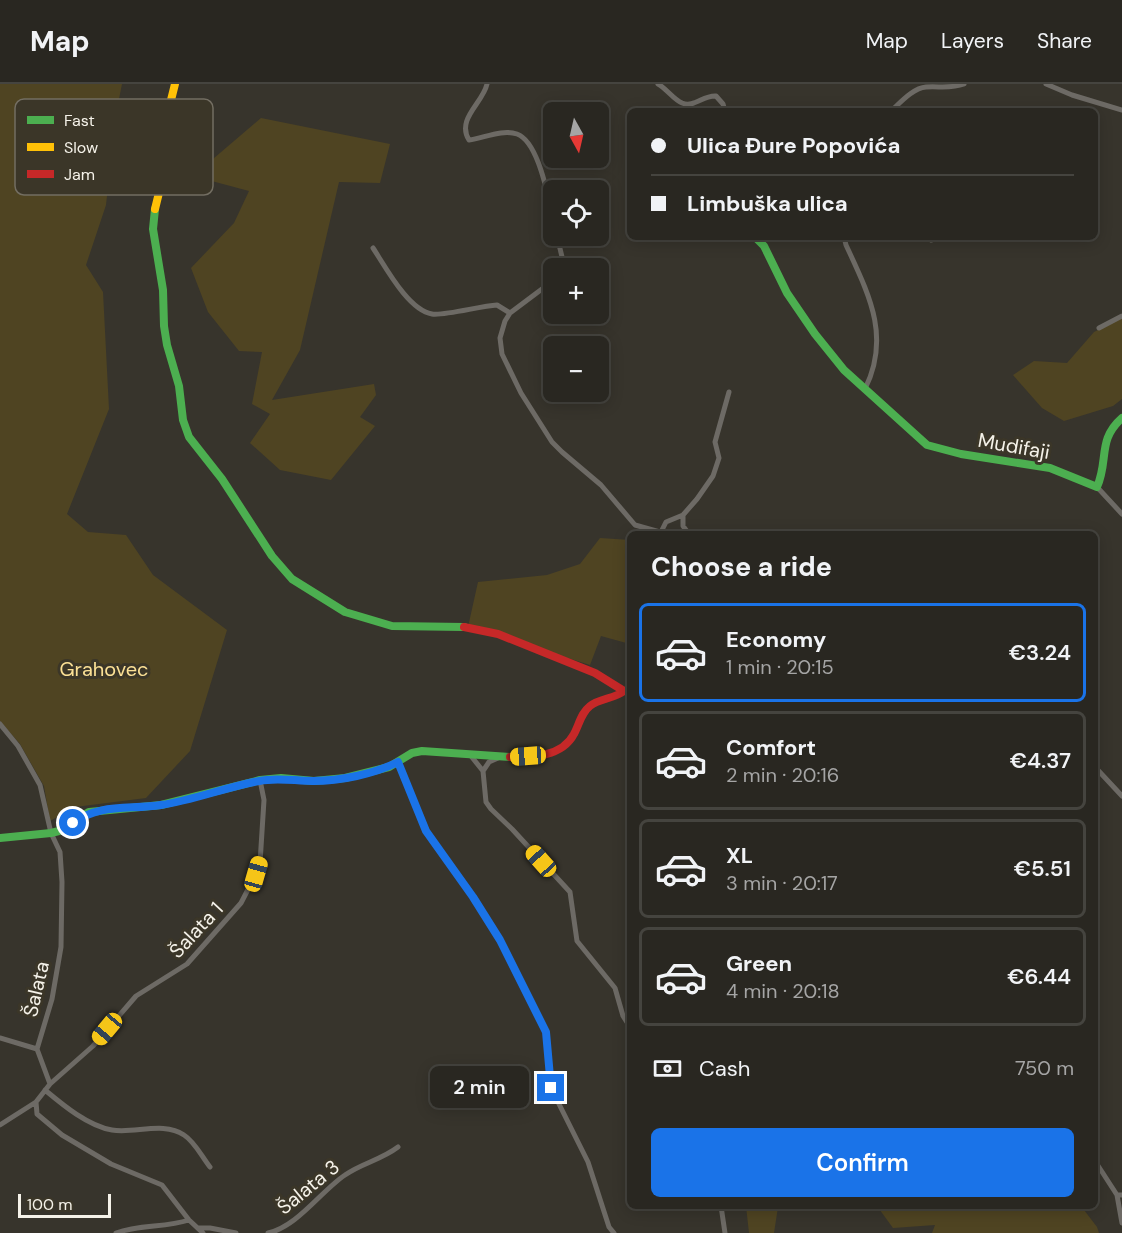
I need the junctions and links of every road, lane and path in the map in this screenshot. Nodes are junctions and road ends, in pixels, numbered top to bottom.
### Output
1 (175, 84) edge
2 (487, 84) edge
3 (658, 84) edge
4 (964, 84) edge
5 (1046, 84) edge
6 (172, 99) edge
7 (684, 104) junction
8 (684, 108) edge
9 (724, 108) edge
10 (894, 108) edge
11 (1122, 110) edge
12 (543, 180) edge
13 (157, 195) edge
14 (758, 240) edge
15 (845, 240) edge
16 (373, 248) dead end
17 (543, 288) edge
18 (510, 313) junction
19 (1122, 316) edge
20 (1099, 328) dead end
21 (866, 389) junction
22 (729, 392) dead end
23 (1122, 418) edge
24 (1097, 488) junction
25 (683, 514) junction
26 (1122, 514) edge
27 (652, 531) edge
28 (664, 531) edge
29 (687, 531) edge
30 (627, 693) edge
31 (0, 724) edge
32 (470, 755) junction
33 (498, 758) junction
34 (398, 762) junction
35 (1098, 770) edge
36 (483, 771) junction
37 (260, 780) junction
38 (1122, 796) edge
39 (51, 833) junction
40 (0, 838) edge
41 (627, 1022) edge
42 (0, 1038) edge
43 (37, 1049) junction
44 (50, 1084) junction
45 (45, 1090) junction
46 (36, 1102) junction
47 (0, 1125) edge
48 (398, 1147) dead end
49 (1098, 1165) edge
50 (210, 1167) dead end
51 (1119, 1195) edge
52 (721, 1209) edge
53 (189, 1220) junction
54 (1122, 1223) edge
55 (196, 1229) edge
56 (116, 1233) edge
57 (203, 1233) edge
58 (236, 1233) edge
59 (268, 1233) edge
60 (615, 1233) edge
61 (725, 1233) edge

1 - 6 street
2 - 12 street
3 - 7 street
4 - 10 street
5 - 11 street
7 - 8 street
7 - 9 street
13 - 30 street
14 - 21 street, Mudifaji
15 - 21 street
16 - 18 street
17 - 18 street
18 - 27 street
19 - 20 street
21 - 24 street, Mudifaji
22 - 25 street
23 - 24 street
24 - 26 street
25 - 28 street
25 - 29 street
30 - 33 street
31 - 39 street, Šalata
32 - 33 street
32 - 34 street
32 - 36 street
33 - 36 street
34 - 37 street
34 - 60 street
35 - 38 street
36 - 41 street
37 - 39 street
37 - 44 street, Šalata 1
39 - 40 street
39 - 43 street, Šalata
42 - 43 street
43 - 44 street
44 - 45 street
45 - 46 street
45 - 50 street
46 - 47 street
46 - 53 street
48 - 59 street, Šalata 3
49 - 51 street
51 - 54 street
52 - 61 street
53 - 55 street
53 - 56 street
55 - 57 street
55 - 58 street

